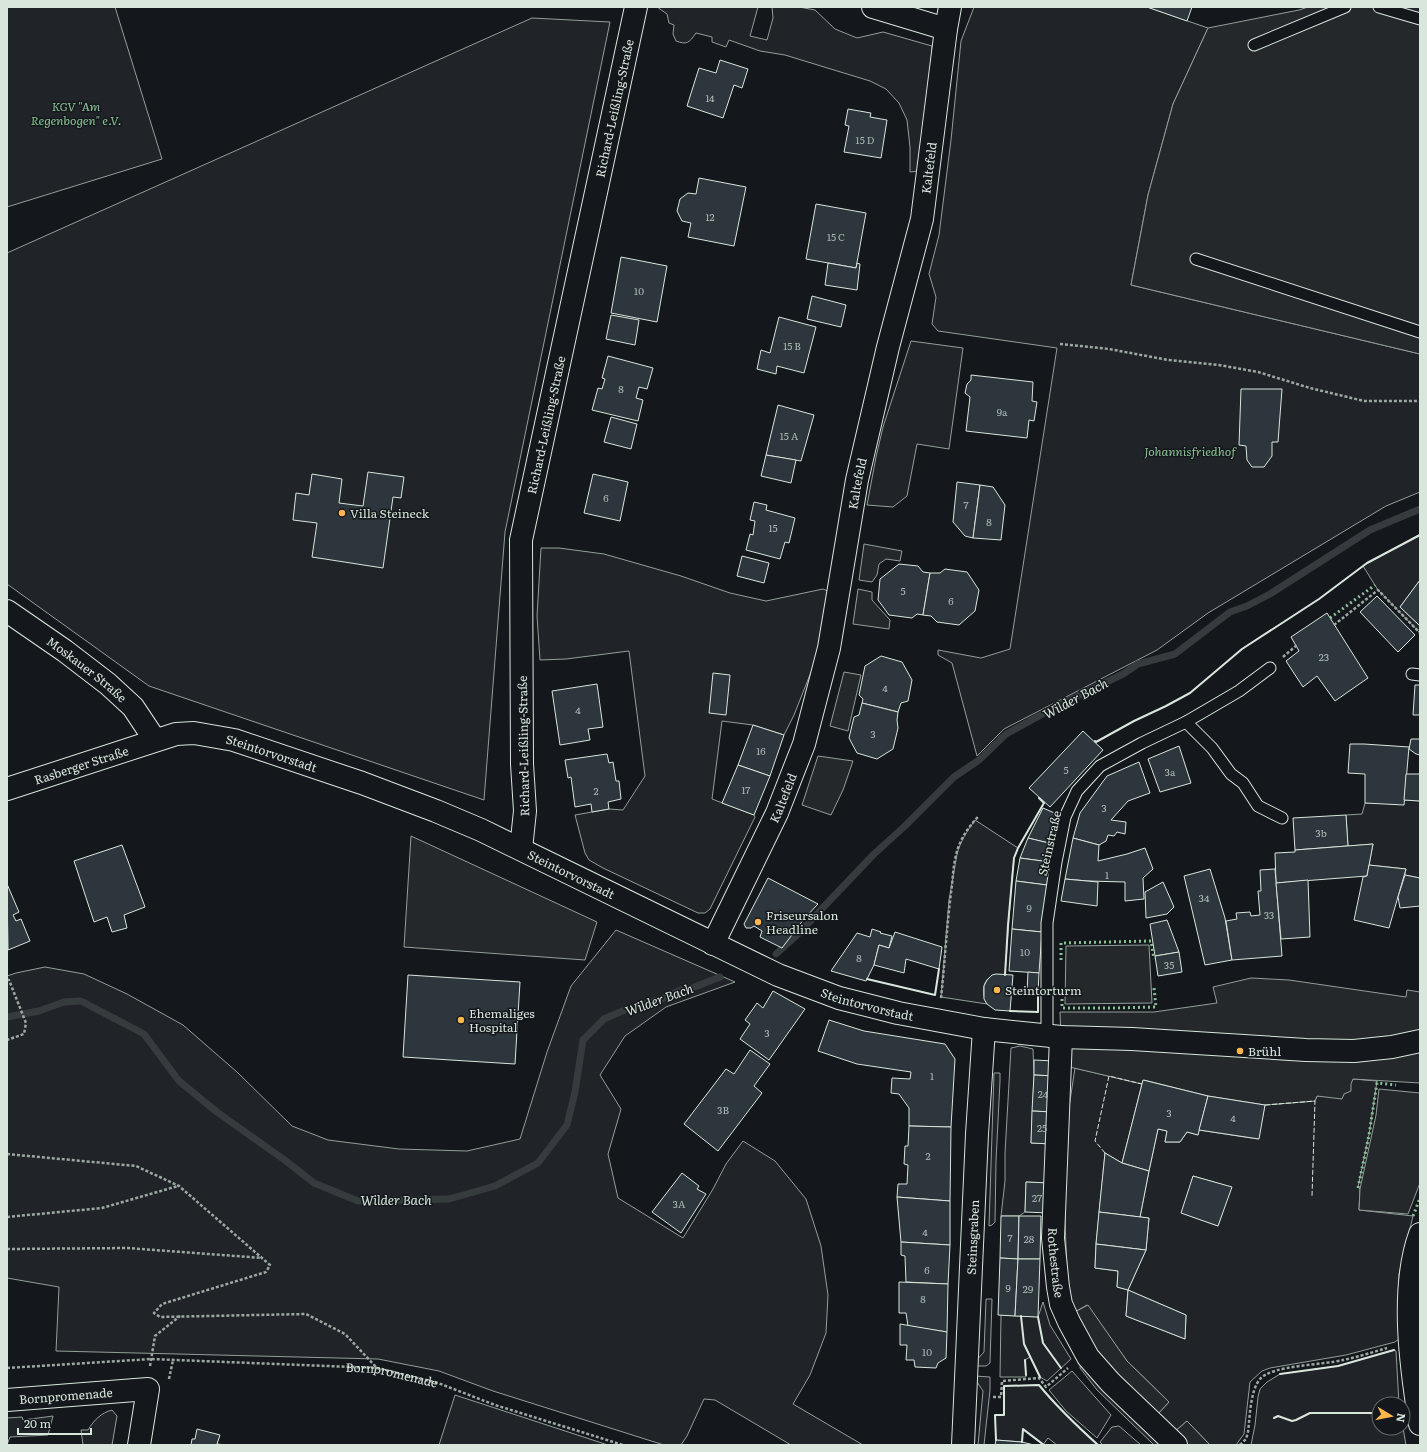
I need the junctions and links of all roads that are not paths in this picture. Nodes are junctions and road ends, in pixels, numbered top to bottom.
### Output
1 (636, 7) edge
2 (873, 7) edge
3 (950, 7) edge
4 (1345, 7) edge
5 (1379, 7) edge
6 (1420, 19) edge
7 (946, 29) junction
8 (1254, 45) dead end
9 (1196, 259) dead end
10 (1420, 332) edge
11 (7, 610) edge
12 (1270, 668) dead end
13 (1186, 722) junction
14 (155, 740) junction
15 (7, 789) edge
16 (1282, 818) dead end
17 (521, 849) junction
18 (719, 947) junction
19 (984, 1029) junction
20 (1054, 1036) junction
21 (1420, 1041) edge
22 (1420, 1234) edge
23 (1415, 1312) edge
24 (7, 1400) edge
25 (1420, 1424) edge
26 (138, 1445) edge
27 (963, 1445) edge
28 (1176, 1445) edge

1 - 17 street, Richard-Leißling-Straße
2 - 7 street
3 - 7 street, Kaltefeld
4 - 8 lane
5 - 6 lane
7 - 18 street, Kaltefeld
9 - 10 lane
11 - 14 street, Moskauer Straße
12 - 13 lane, Steinstraße
13 - 16 lane
13 - 20 lane, Steinstraße
14 - 15 street, Rasberger Straße
14 - 17 street, Steintorvorstadt
17 - 18 street, Steintorvorstadt
18 - 19 street, Steintorvorstadt
19 - 20 street
19 - 27 street, Steinsgraben
20 - 21 street
20 - 28 street, Rothestraße
22 - 23 street
23 - 25 street
24 - 26 street, Bornpromenade

